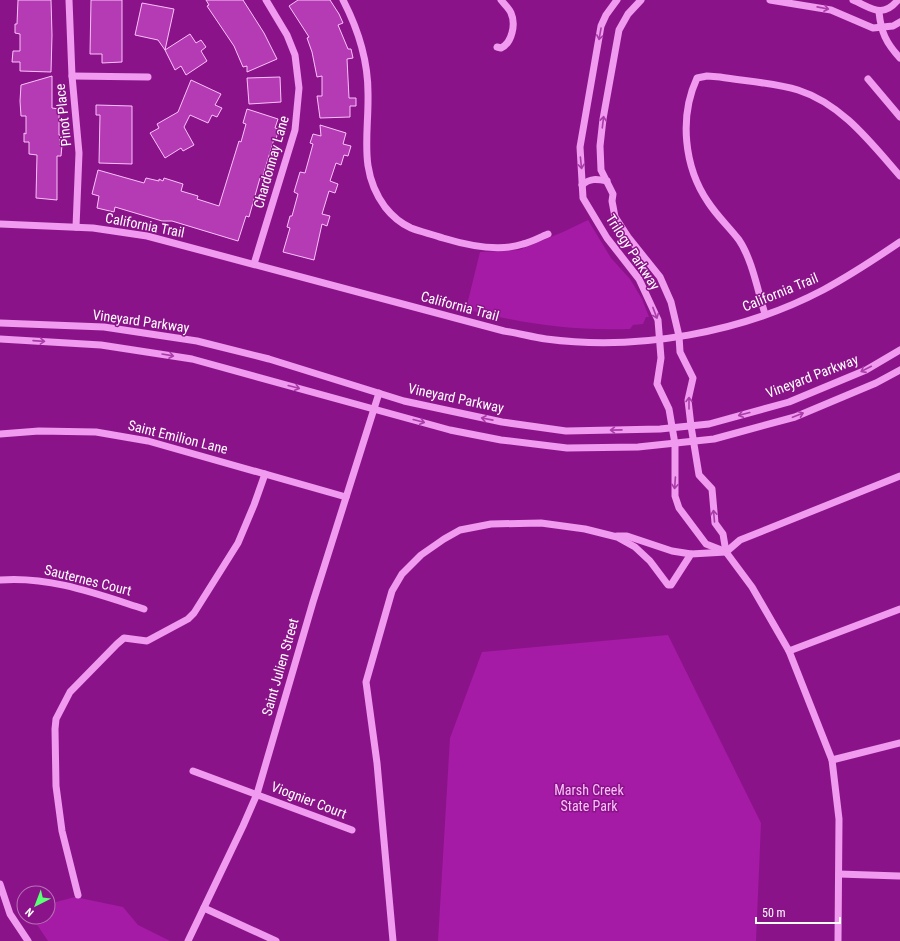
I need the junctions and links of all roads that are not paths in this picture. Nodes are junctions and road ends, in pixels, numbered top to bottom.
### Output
1 (69, 0) edge
2 (266, 0) edge
3 (343, 0) edge
4 (500, 0) edge
5 (617, 0) edge
6 (640, 0) edge
7 (770, 0) edge
8 (853, 0) edge
9 (898, 0) edge
10 (879, 12) junction
11 (900, 22) edge
12 (880, 28) junction
13 (497, 47) dead end
14 (900, 58) edge
15 (72, 76) junction
16 (148, 77) dead end
17 (868, 79) dead end
18 (899, 113) edge
19 (900, 176) edge
20 (607, 181) junction
21 (582, 185) junction
22 (0, 224) edge
23 (76, 227) junction
24 (548, 234) dead end
25 (900, 242) edge
26 (254, 264) junction
27 (765, 314) junction
28 (0, 323) edge
29 (679, 336) junction
30 (659, 338) junction
31 (0, 339) edge
32 (900, 350) edge
33 (900, 370) edge
34 (379, 393) junction
35 (374, 409) junction
36 (690, 426) junction
37 (672, 428) junction
38 (0, 434) edge
39 (693, 442) junction
40 (675, 444) junction
41 (265, 474) junction
42 (900, 476) edge
43 (346, 497) junction
44 (617, 536) junction
45 (726, 552) junction
46 (691, 554) junction
47 (0, 580) edge
48 (144, 609) dead end
49 (900, 609) edge
50 (789, 651) junction
51 (900, 743) edge
52 (832, 760) junction
53 (193, 771) dead end
54 (256, 794) junction
55 (352, 830) dead end
56 (838, 874) junction
57 (899, 876) edge
58 (0, 884) edge
59 (78, 895) dead end
60 (204, 908) junction
61 (28, 941) edge
62 (188, 941) edge
63 (276, 941) edge
64 (393, 941) edge
65 (838, 941) edge

1 - 15 street, Pinot Place
2 - 26 street, Chardonnay Lane
3 - 24 street
4 - 13 street
5 -> 21 street, Trilogy Parkway
20 -> 6 street, Trilogy Parkway
7 -> 12 street
8 - 10 street
9 - 10 street
10 - 12 street
11 - 12 street
12 - 14 street
15 - 16 street
15 - 23 street, Pinot Place
17 - 18 street
19 - 27 street
20 - 21 street
20 - 29 street, Trilogy Parkway
21 -> 30 street, Trilogy Parkway
22 - 23 street, California Trail
23 - 26 street, California Trail
25 - 27 street, California Trail
26 - 30 street, California Trail
27 - 29 street, California Trail
28 - 34 street, Vineyard Parkway
29 - 30 street, California Trail
36 -> 29 street, Trilogy Parkway
30 - 37 street, Trilogy Parkway
31 -> 35 street
32 -> 36 street, Vineyard Parkway
39 -> 33 street
34 - 35 street, Saint Julien Street
37 -> 34 street, Vineyard Parkway
35 -> 40 street
35 - 43 street, Saint Julien Street
36 - 37 street, Vineyard Parkway
36 - 39 street, Trilogy Parkway
37 - 40 street, Trilogy Parkway
38 - 41 street, Saint Emilion Lane
39 - 40 street
45 -> 39 street, Trilogy Parkway
40 -> 45 street, Trilogy Parkway
41 - 43 street, Saint Emilion Lane
41 - 59 street
42 - 45 street
43 - 54 street, Saint Julien Street
44 - 46 street
44 - 46 street
44 - 64 street
45 - 46 street
45 - 50 street
47 - 48 street, Sauternes Court
49 - 50 street
50 - 52 street
51 - 52 street
52 - 56 street
53 - 54 street, Viognier Court
54 - 55 street, Viognier Court
54 - 60 street, Saint Julien Street
56 - 57 street
56 - 65 street
58 - 61 street
60 - 62 street, Saint Julien Street
60 - 63 street

